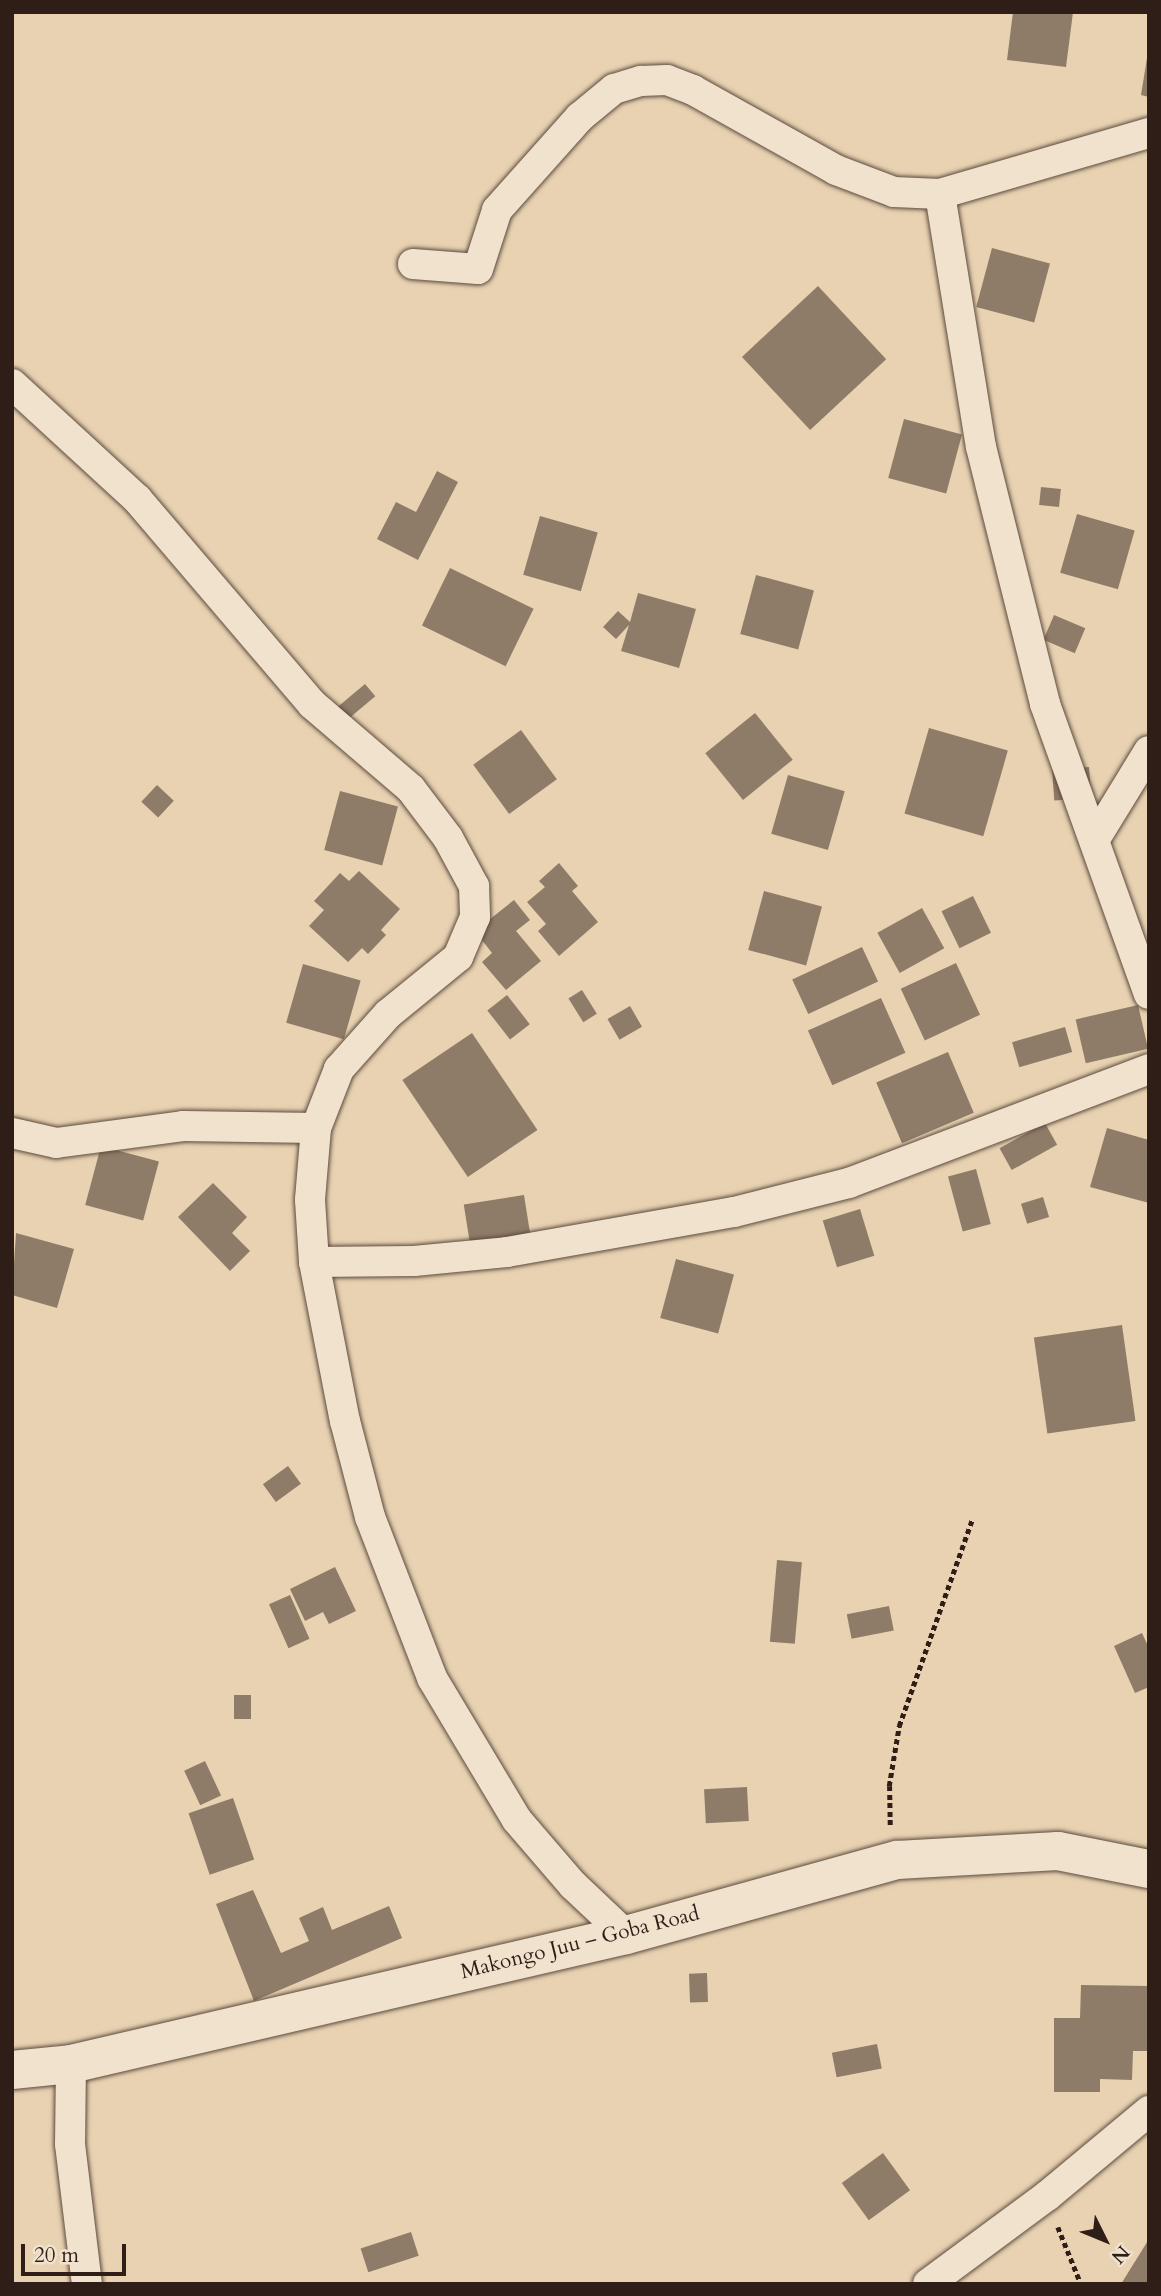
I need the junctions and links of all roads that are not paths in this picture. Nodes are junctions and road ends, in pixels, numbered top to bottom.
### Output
1 (1149, 133) edge
2 (940, 194) junction
3 (413, 264) dead end
4 (12, 384) edge
5 (1149, 751) edge
6 (1095, 839) junction
7 (1149, 994) edge
8 (1149, 1069) edge
9 (316, 1128) junction
10 (12, 1133) edge
11 (314, 1262) junction
12 (1149, 1869) edge
13 (626, 1935) junction
14 (71, 2064) junction
15 (12, 2070) edge
16 (1149, 2111) edge
17 (87, 2284) edge
18 (928, 2284) edge

1 - 2 street
2 - 3 street
2 - 6 street
4 - 9 street
5 - 6 street
6 - 7 street
8 - 11 street
9 - 10 street
9 - 11 street
11 - 13 street
12 - 13 street, Makongo Juu – Goba Road
13 - 14 street, Makongo Juu – Goba Road
14 - 15 street, Makongo Juu – Goba Road
14 - 17 street
16 - 18 street

